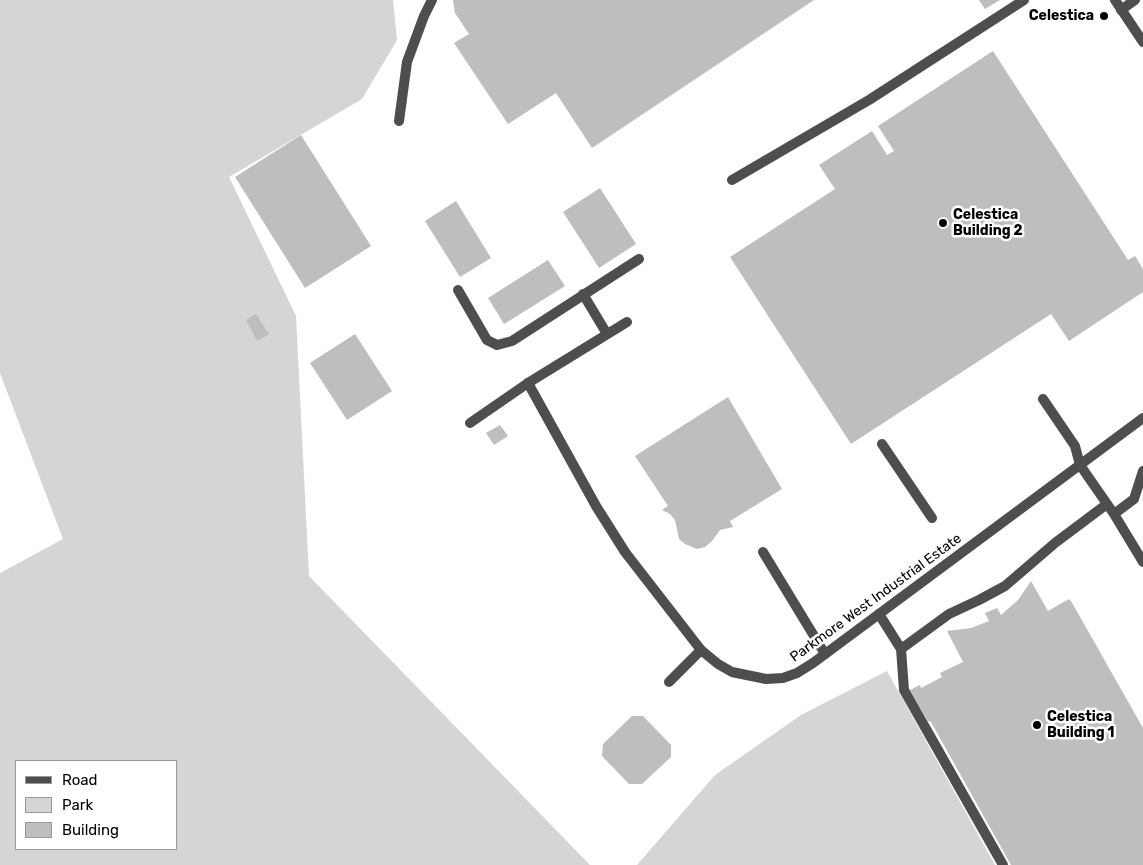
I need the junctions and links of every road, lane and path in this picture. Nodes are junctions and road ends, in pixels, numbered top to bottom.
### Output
1 (432, 0) edge
2 (1024, 0) edge
3 (1115, 0) edge
4 (1135, 0) edge
5 (1121, 10) junction
6 (1143, 42) edge
7 (399, 121) dead end
8 (732, 180) dead end
9 (639, 259) dead end
10 (458, 290) dead end
11 (583, 294) junction
12 (627, 322) dead end
13 (607, 334) junction
14 (528, 383) junction
15 (1043, 399) dead end
16 (1143, 418) edge
17 (470, 423) dead end
18 (882, 444) dead end
19 (1080, 465) junction
20 (1143, 471) edge
21 (1106, 504) junction
22 (1114, 514) junction
23 (932, 518) dead end
24 (763, 552) dead end
25 (1143, 562) edge
26 (879, 614) junction
27 (901, 649) junction
28 (701, 650) junction
29 (825, 654) junction
30 (669, 682) dead end
31 (1003, 865) edge

1 - 7 street
2 - 8 street
3 - 5 street
4 - 5 street
5 - 6 street
9 - 11 street
10 - 11 street
11 - 13 street
12 - 13 street
13 - 14 street
14 - 17 street
14 - 28 street, Parkmore West Industrial Estate
15 - 19 street
16 - 19 street, Parkmore West Industrial Estate
18 - 23 street
19 - 21 street
19 - 26 street, Parkmore West Industrial Estate
20 - 22 street
21 - 22 street
21 - 27 street
22 - 25 street
24 - 29 street
26 - 27 street
26 - 29 street, Parkmore West Industrial Estate
27 - 31 street
28 - 29 street, Parkmore West Industrial Estate
28 - 30 street

